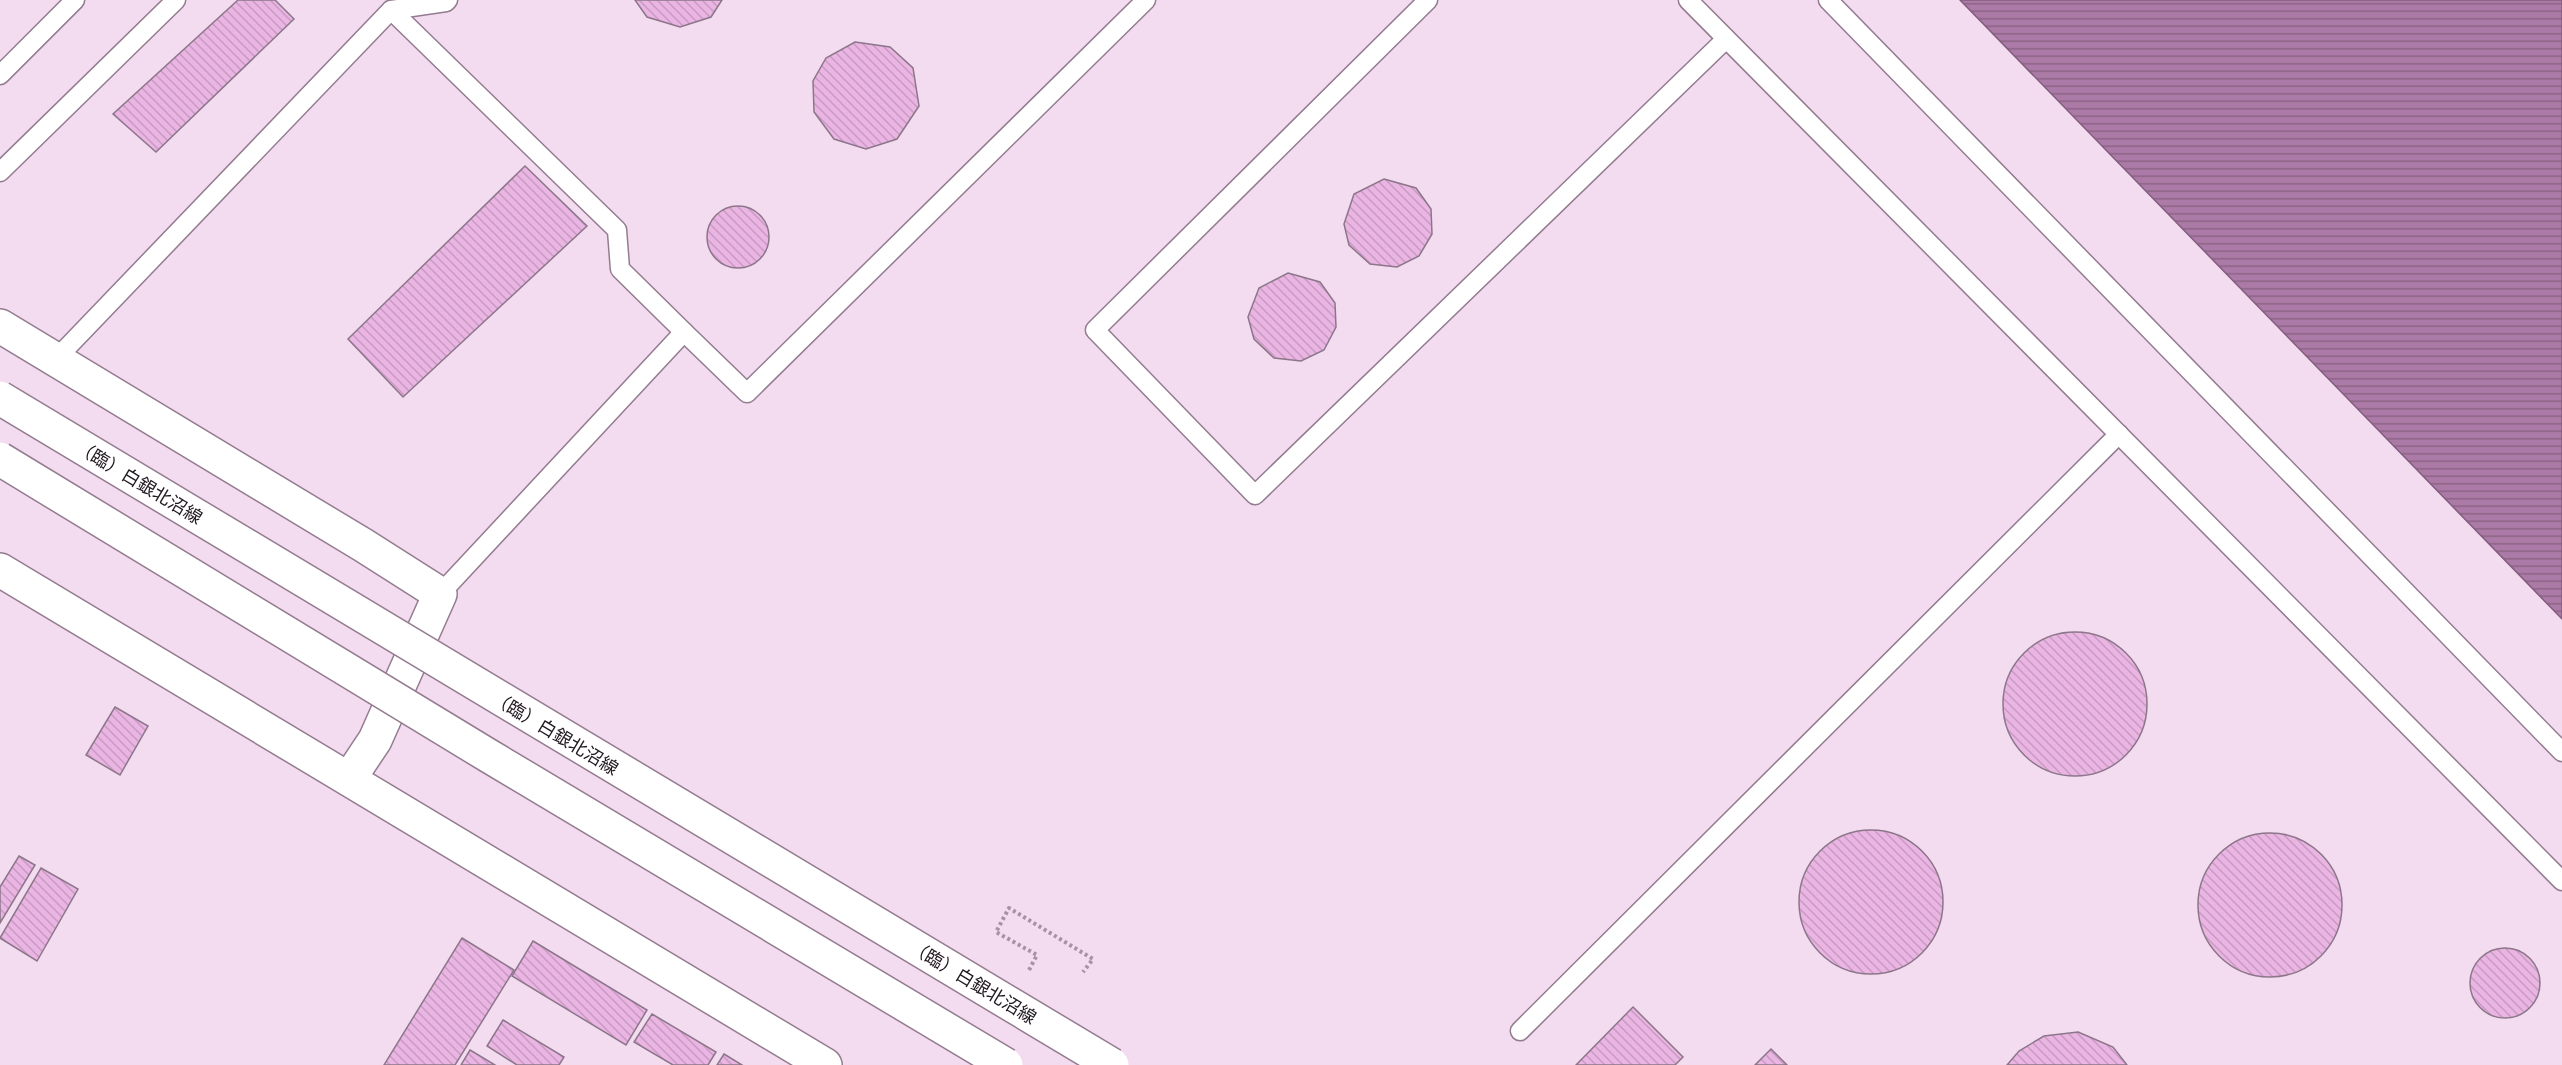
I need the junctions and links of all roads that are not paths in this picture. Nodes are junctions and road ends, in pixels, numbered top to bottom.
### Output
1 (75, 0) edge
2 (176, 0) edge
3 (448, 0) edge
4 (1146, 0) edge
5 (1428, 0) edge
6 (1688, 0) edge
7 (1828, 0) edge
8 (391, 10) junction
9 (1726, 39) junction
10 (0, 75) edge
11 (0, 172) edge
12 (0, 326) edge
13 (684, 332) junction
14 (55, 360) junction
15 (0, 398) edge
16 (2119, 434) junction
17 (0, 459) edge
18 (0, 570) edge
19 (440, 594) junction
20 (2562, 752) edge
21 (349, 779) junction
22 (2562, 881) edge
23 (1520, 1031) dead end
24 (825, 1065) edge
25 (1006, 1065) edge
26 (1112, 1065) edge

1 - 10 lane
2 - 11 lane
3 - 8 lane
4 - 13 lane
5 - 9 lane
6 - 9 lane
7 - 20 lane
8 - 13 lane
8 - 14 lane
9 - 16 lane
12 - 14 street
13 - 19 lane
14 - 19 street
15 - 26 street, （臨）白銀北沼線, bridge
16 - 22 lane
16 - 23 lane
17 - 25 street, bridge
18 - 21 street
19 - 21 street
21 - 24 street

